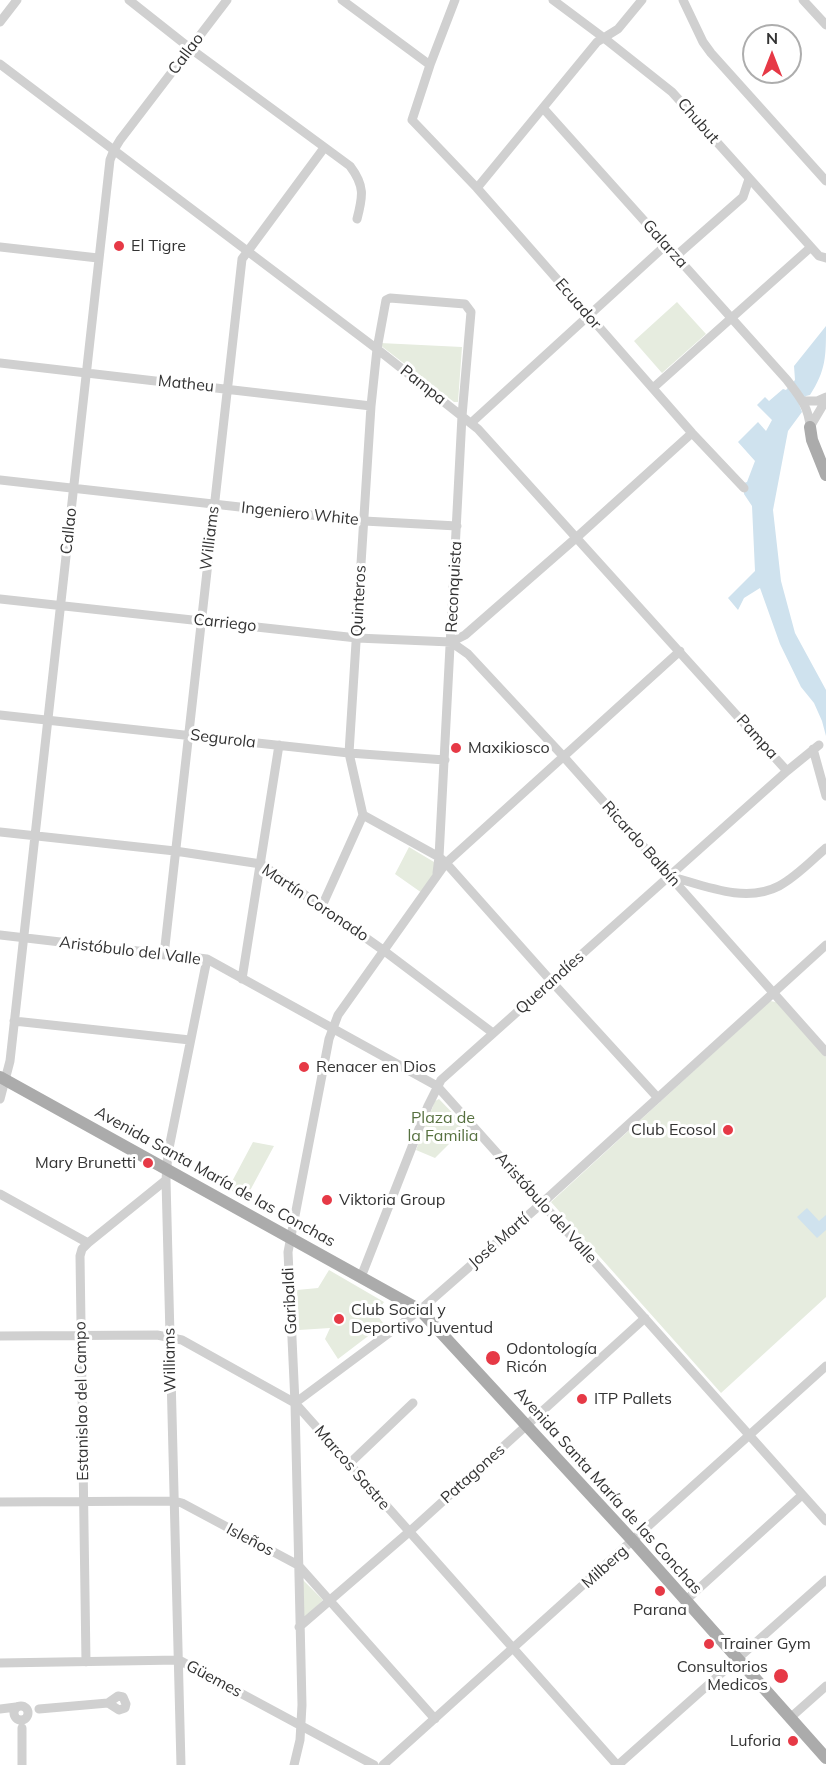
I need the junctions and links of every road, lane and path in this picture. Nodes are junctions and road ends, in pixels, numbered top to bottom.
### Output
1 (17, 0) edge
2 (129, 0) edge
3 (227, 0) edge
4 (342, 0) edge
5 (455, 0) edge
6 (553, 0) edge
7 (642, 0) edge
8 (683, 0) edge
9 (803, 0) edge
10 (0, 22) edge
11 (826, 25) edge
12 (604, 38) junction
13 (191, 49) junction
14 (0, 64) edge
15 (430, 65) junction
16 (543, 108) junction
17 (324, 148) junction
18 (114, 150) junction
19 (750, 179) junction
20 (826, 181) edge
21 (477, 188) junction
22 (357, 219) dead end
23 (666, 244) junction
24 (0, 247) edge
25 (811, 247) junction
26 (247, 251) junction
27 (676, 256) junction
28 (98, 258) junction
29 (826, 258) edge
30 (386, 300) joint
31 (589, 316) junction
32 (733, 318) junction
33 (377, 349) junction
34 (0, 363) edge
35 (87, 373) junction
36 (652, 388) junction
37 (228, 389) junction
38 (826, 399) edge
39 (804, 401) junction
40 (371, 406) junction
41 (462, 416) junction
42 (471, 423) junction
43 (810, 427) junction
44 (692, 433) junction
45 (822, 455) edge
46 (826, 475) edge
47 (0, 480) edge
48 (74, 488) junction
49 (744, 488) dead end
50 (214, 505) junction
51 (364, 521) junction
52 (457, 526) junction
53 (576, 538) junction
54 (0, 599) edge
55 (61, 606) junction
56 (200, 620) junction
57 (357, 638) junction
58 (451, 642) junction
59 (680, 651) junction
60 (0, 715) edge
61 (47, 721) junction
62 (188, 734) junction
63 (279, 745) junction
64 (349, 753) junction
65 (563, 756) junction
66 (445, 760) junction
67 (787, 771) junction
68 (826, 796) edge
69 (363, 815) junction
70 (0, 832) edge
71 (35, 836) junction
72 (826, 848) edge
73 (175, 851) junction
74 (442, 860) junction
75 (261, 864) junction
76 (669, 876) junction
77 (322, 906) junction
78 (0, 935) edge
79 (23, 938) junction
80 (826, 945) edge
81 (383, 950) junction
82 (164, 955) junction
83 (207, 959) junction
84 (242, 979) junction
85 (552, 982) junction
86 (774, 993) junction
87 (15, 1021) junction
88 (332, 1029) junction
89 (493, 1033) junction
90 (190, 1040) junction
91 (826, 1052) edge
92 (3, 1079) edge
93 (436, 1086) junction
94 (658, 1098) junction
95 (0, 1099) edge
96 (167, 1175) junction
97 (0, 1194) edge
98 (541, 1204) junction
99 (291, 1238) junction
100 (88, 1243) junction
101 (361, 1277) junction
102 (420, 1310) junction
103 (645, 1318) junction
104 (0, 1336) edge
105 (81, 1336) junction
106 (170, 1337) junction
107 (826, 1366) edge
108 (295, 1403) junction
109 (412, 1403) dead end
110 (527, 1425) junction
111 (750, 1436) junction
112 (349, 1464) junction
113 (802, 1495) junction
114 (84, 1501) junction
115 (174, 1501) junction
116 (0, 1502) edge
117 (826, 1521) edge
118 (409, 1532) junction
119 (633, 1541) junction
120 (298, 1565) junction
121 (826, 1580) edge
122 (330, 1601) junction
123 (685, 1601) junction
124 (299, 1628) junction
125 (513, 1649) junction
126 (736, 1659) junction
127 (179, 1660) junction
128 (86, 1662) junction
129 (0, 1663) edge
130 (826, 1686) edge
131 (108, 1703) dead end
132 (1, 1709) edge
133 (21, 1716) junction
134 (790, 1718) junction
135 (435, 1719) junction
136 (302, 1726) junction
137 (826, 1758) edge
138 (22, 1765) edge
139 (181, 1765) edge
140 (294, 1765) edge
141 (374, 1765) edge
142 (383, 1765) edge
143 (617, 1765) edge

1 - 10 street
2 - 13 street
3 - 13 street, Callao
4 - 15 street
5 - 15 street
6 - 12 street, Chubut
7 - 12 street
8 - 20 street
9 - 11 street
12 - 16 street
12 - 19 street, Chubut
13 - 17 street
13 - 18 street, Callao
14 - 18 street, Pampa
15 - 21 street, Ecuador
16 - 21 street
16 - 23 street, Galarza
17 - 22 street
17 - 26 street, Williams
18 - 26 street, Pampa
18 - 28 street, Callao
19 - 25 street, Chubut
19 - 27 street
21 - 31 street, Ecuador
23 - 27 street, Galarza
23 - 31 street
24 - 28 street
25 - 29 street, Chubut
25 - 32 street
26 - 33 street, Pampa
26 - 37 street, Williams
27 - 32 street, Galarza
28 - 35 street, Callao
30 - 33 street, Quinteros
30 - 41 street, Reconquista
31 - 36 street, Ecuador
31 - 42 street
32 - 36 street
32 - 39 street, Galarza
33 - 40 street, Quinteros
33 - 41 street, Pampa
34 - 35 street, Matheu
35 - 37 street, Matheu
35 - 48 street, Callao
36 - 44 street, Ecuador
37 - 40 street, Matheu
37 - 50 street, Williams
38 - 39 street
38 - 43 street
39 - 43 street
40 - 51 street, Quinteros
41 - 42 street, Pampa
41 - 52 street, Reconquista
42 - 53 street, Pampa
43 - 45 main road
44 - 49 street, Ecuador
44 - 53 street
45 - 46 main road
47 - 48 street, Ingeniero White
48 - 50 street, Ingeniero White
48 - 55 street, Callao
50 - 51 street, Ingeniero White
50 - 56 street, Williams
51 - 52 street, Ingeniero White
51 - 57 street, Quinteros
52 - 58 street, Reconquista
53 - 58 street
53 - 59 street, Pampa
54 - 55 street, Carriego
55 - 56 street, Carriego
55 - 61 street, Callao
56 - 57 street, Carriego
56 - 62 street, Williams
57 - 58 street, Carriego
57 - 64 street, Quinteros
58 - 65 street, Ricardo Balbín
58 - 66 street, Reconquista
59 - 65 street, Garibaldi
59 - 67 street, Pampa
60 - 61 street, Segurola
61 - 62 street, Segurola
61 - 71 street, Callao
62 - 63 street, Segurola
62 - 73 street, Williams
63 - 64 street, Segurola
63 - 75 street
64 - 66 street, Segurola
64 - 69 street, Quinteros
65 - 74 street, Garibaldi
65 - 76 street, Ricardo Balbín
66 - 74 street, Reconquista
67 - 68 street, Querandíes
67 - 76 street, Querandíes
69 - 74 street
69 - 77 street
70 - 71 street, Martín Coronado
71 - 73 street, Martín Coronado
71 - 79 street, Callao
72 - 76 street
73 - 75 street, Martín Coronado
73 - 82 street, Williams
74 - 81 street, Garibaldi
74 - 85 street
75 - 77 street, Martín Coronado
75 - 84 street
76 - 85 street, Querandíes
76 - 86 street, Ricardo Balbín
77 - 81 street, Martín Coronado
78 - 79 street, Aristóbulo del Valle
79 - 82 street, Aristóbulo del Valle
79 - 87 street, Callao
80 - 86 street, José Martí
81 - 88 street, Garibaldi
81 - 89 street, Martín Coronado
82 - 83 street, Aristóbulo del Valle
83 - 84 street, Aristóbulo del Valle
83 - 90 street, Williams
84 - 88 street, Aristóbulo del Valle
85 - 89 street, Querandíes
85 - 94 street
86 - 91 street, Ricardo Balbín
86 - 94 street, José Martí
87 - 90 street
87 - 92 street, Callao
88 - 93 street, Aristóbulo del Valle
88 - 99 street, Garibaldi
89 - 93 street, Querandíes
90 - 96 street, Williams
92 - 95 street, Callao
92 - 96 main road, Avenida Santa María de las Conchas
93 - 98 street, Aristóbulo del Valle
93 - 101 street, Querandíes
94 - 98 street, José Martí
96 - 99 main road, Avenida Santa María de las Conchas
96 - 100 street
96 - 106 street, Williams
97 - 100 street
98 - 102 street, José Martí
98 - 103 street, Aristóbulo del Valle
99 - 101 main road, Avenida Santa María de las Conchas
99 - 108 street, Garibaldi
100 - 105 street, Estanislao del Campo
101 - 102 main road, Avenida Santa María de las Conchas
102 - 108 street, José Martí
102 - 110 main road, Avenida Santa María de las Conchas
103 - 110 street, Patagones
103 - 111 street, Aristóbulo del Valle
104 - 105 street, Marcos Sastre
105 - 106 street, Marcos Sastre
105 - 114 street, Estanislao del Campo
106 - 108 street, Marcos Sastre
106 - 115 street, Williams
107 - 111 street, Milberg
108 - 112 street, Marcos Sastre
108 - 120 street, Garibaldi
109 - 112 street
110 - 118 street, Patagones
110 - 119 main road, Avenida Santa María de las Conchas
111 - 113 street, Aristóbulo del Valle
111 - 119 street, Milberg
112 - 118 street, Marcos Sastre
113 - 117 street, Aristóbulo del Valle
113 - 123 street
114 - 115 street, Isleños
114 - 116 street, Isleños
114 - 128 street, Estanislao del Campo
115 - 120 street, Isleños
115 - 127 street, Williams
118 - 122 street, Patagones
118 - 125 street, Marcos Sastre
119 - 123 main road, Avenida Santa María de las Conchas
119 - 125 street, Milberg
120 - 122 street, Isleños
120 - 124 street, Garibaldi
121 - 126 street
122 - 124 street, Patagones
122 - 135 street, Isleños
123 - 126 main road, Avenida Santa María de las Conchas
124 - 136 street, Garibaldi
125 - 135 street, Milberg
125 - 143 street, Marcos Sastre
126 - 134 main road, Avenida Santa María de las Conchas
126 - 143 street
127 - 128 street, Güemes
127 - 136 street, Güemes
127 - 139 street, Williams
128 - 129 street, Güemes
130 - 134 street
131 - 133 street
132 - 133 street
133 - 138 street
134 - 137 main road, Avenida Santa María de las Conchas
135 - 142 street, Milberg
136 - 140 street, Garibaldi
136 - 141 street, Güemes

